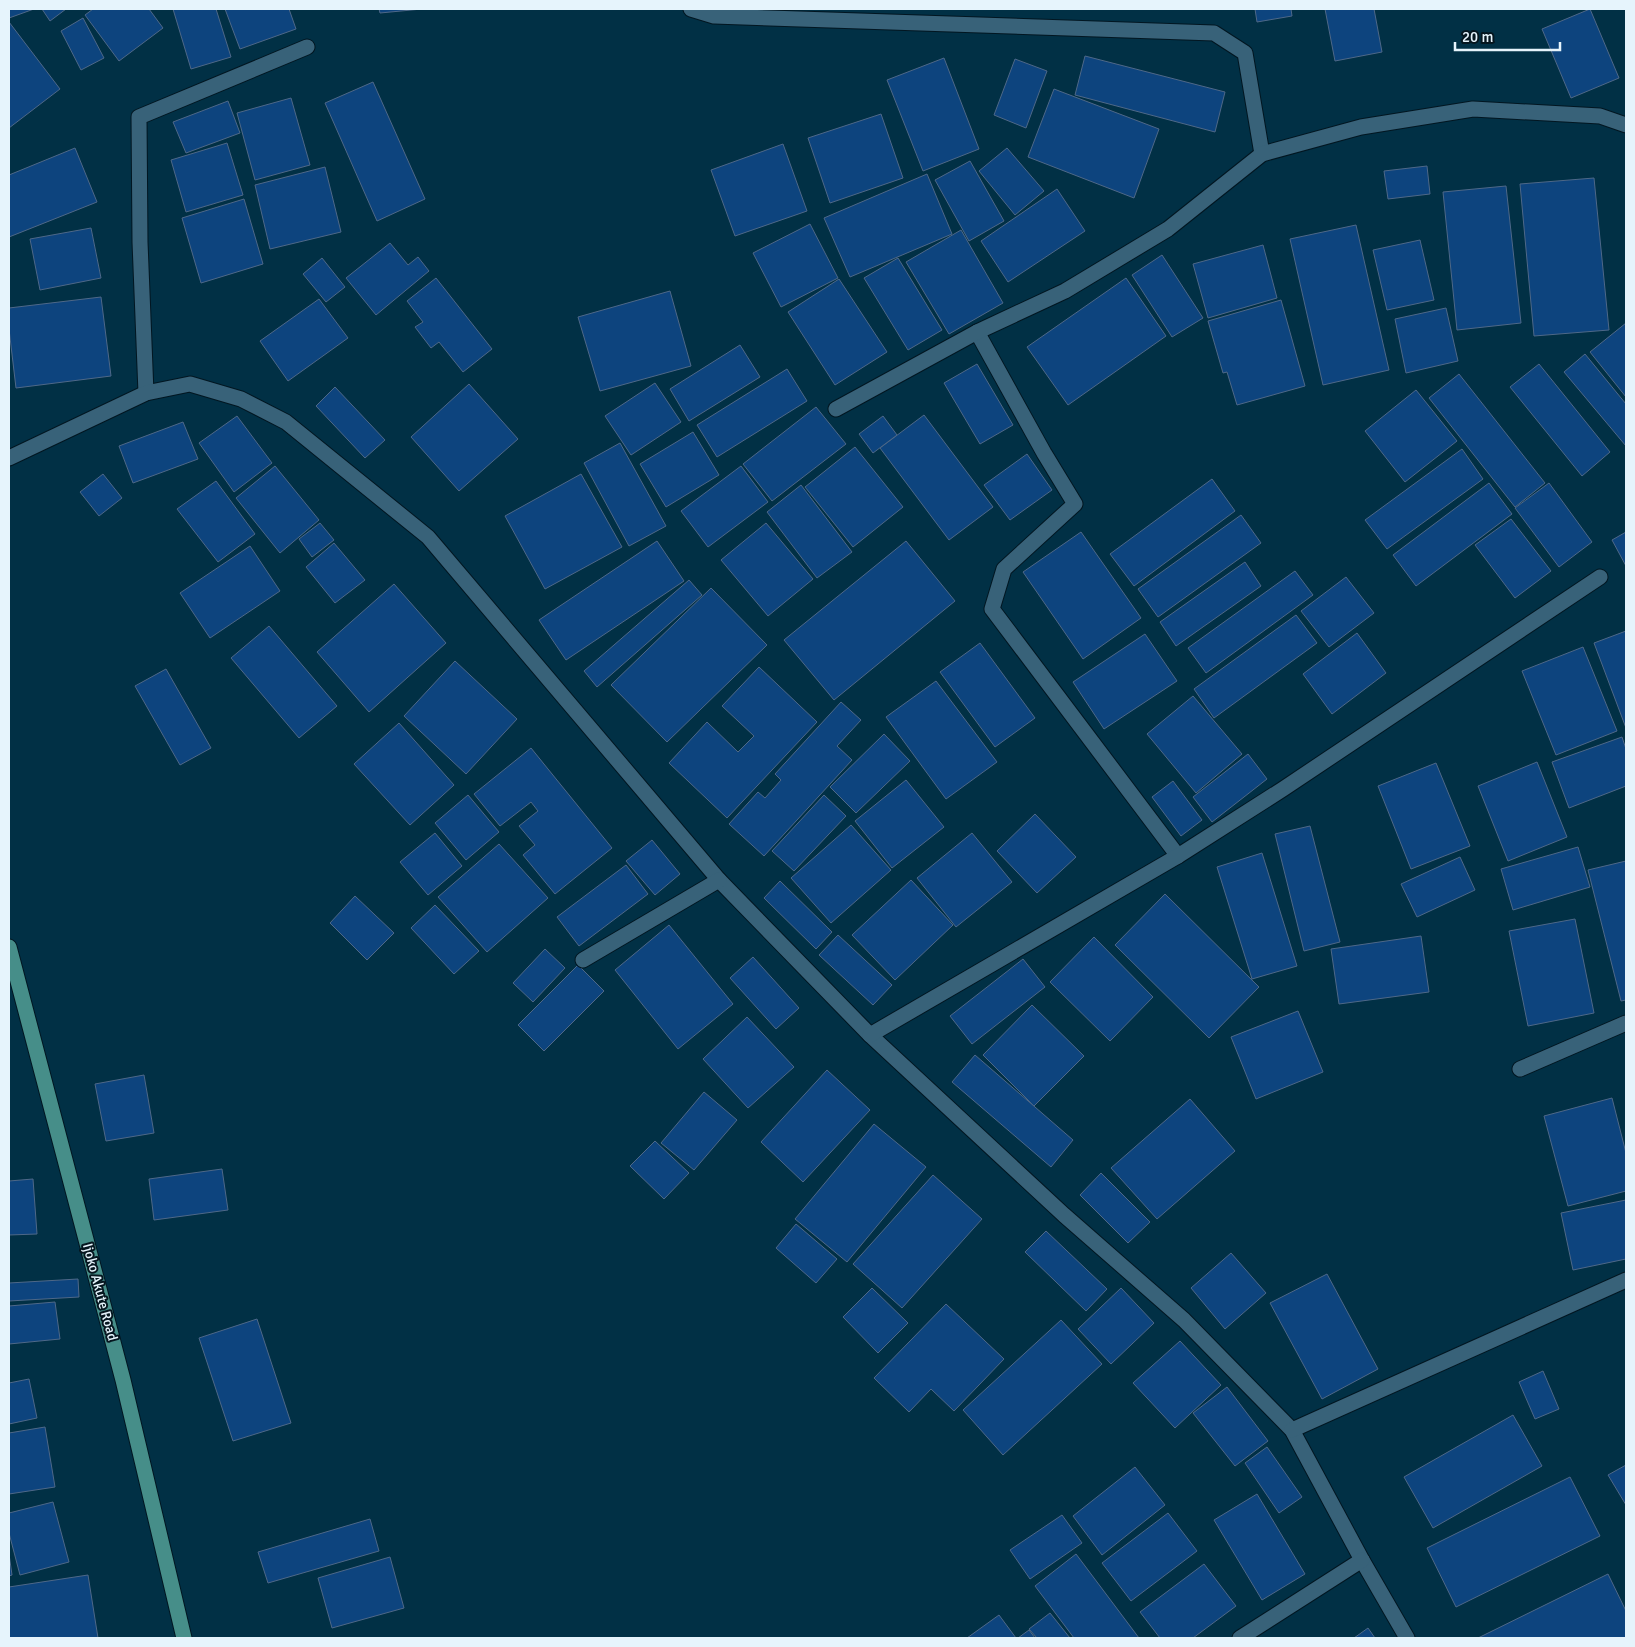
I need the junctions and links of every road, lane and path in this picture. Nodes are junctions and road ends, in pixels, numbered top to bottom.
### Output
1 (691, 9) edge
2 (307, 47) dead end
3 (1626, 125) edge
4 (1262, 154) junction
5 (977, 332) junction
6 (146, 393) junction
7 (836, 409) dead end
8 (9, 458) edge
9 (1600, 578) dead end
10 (1178, 856) junction
11 (719, 880) junction
12 (9, 947) edge
13 (583, 960) dead end
14 (1626, 1023) edge
15 (870, 1035) junction
16 (1520, 1069) dead end
17 (1626, 1280) edge
18 (1292, 1430) junction
19 (1362, 1560) junction
20 (184, 1638) edge
21 (1240, 1638) edge
22 (1407, 1638) edge

1 - 4 street
2 - 6 street
3 - 4 street
4 - 5 street
5 - 7 street
5 - 10 street
6 - 8 street
6 - 11 street
9 - 10 street
10 - 15 street
11 - 13 street
11 - 15 street
12 - 20 main road, Ijoko Akute Road
14 - 16 street
15 - 18 street
17 - 18 street
18 - 19 street
19 - 21 street
19 - 22 street

